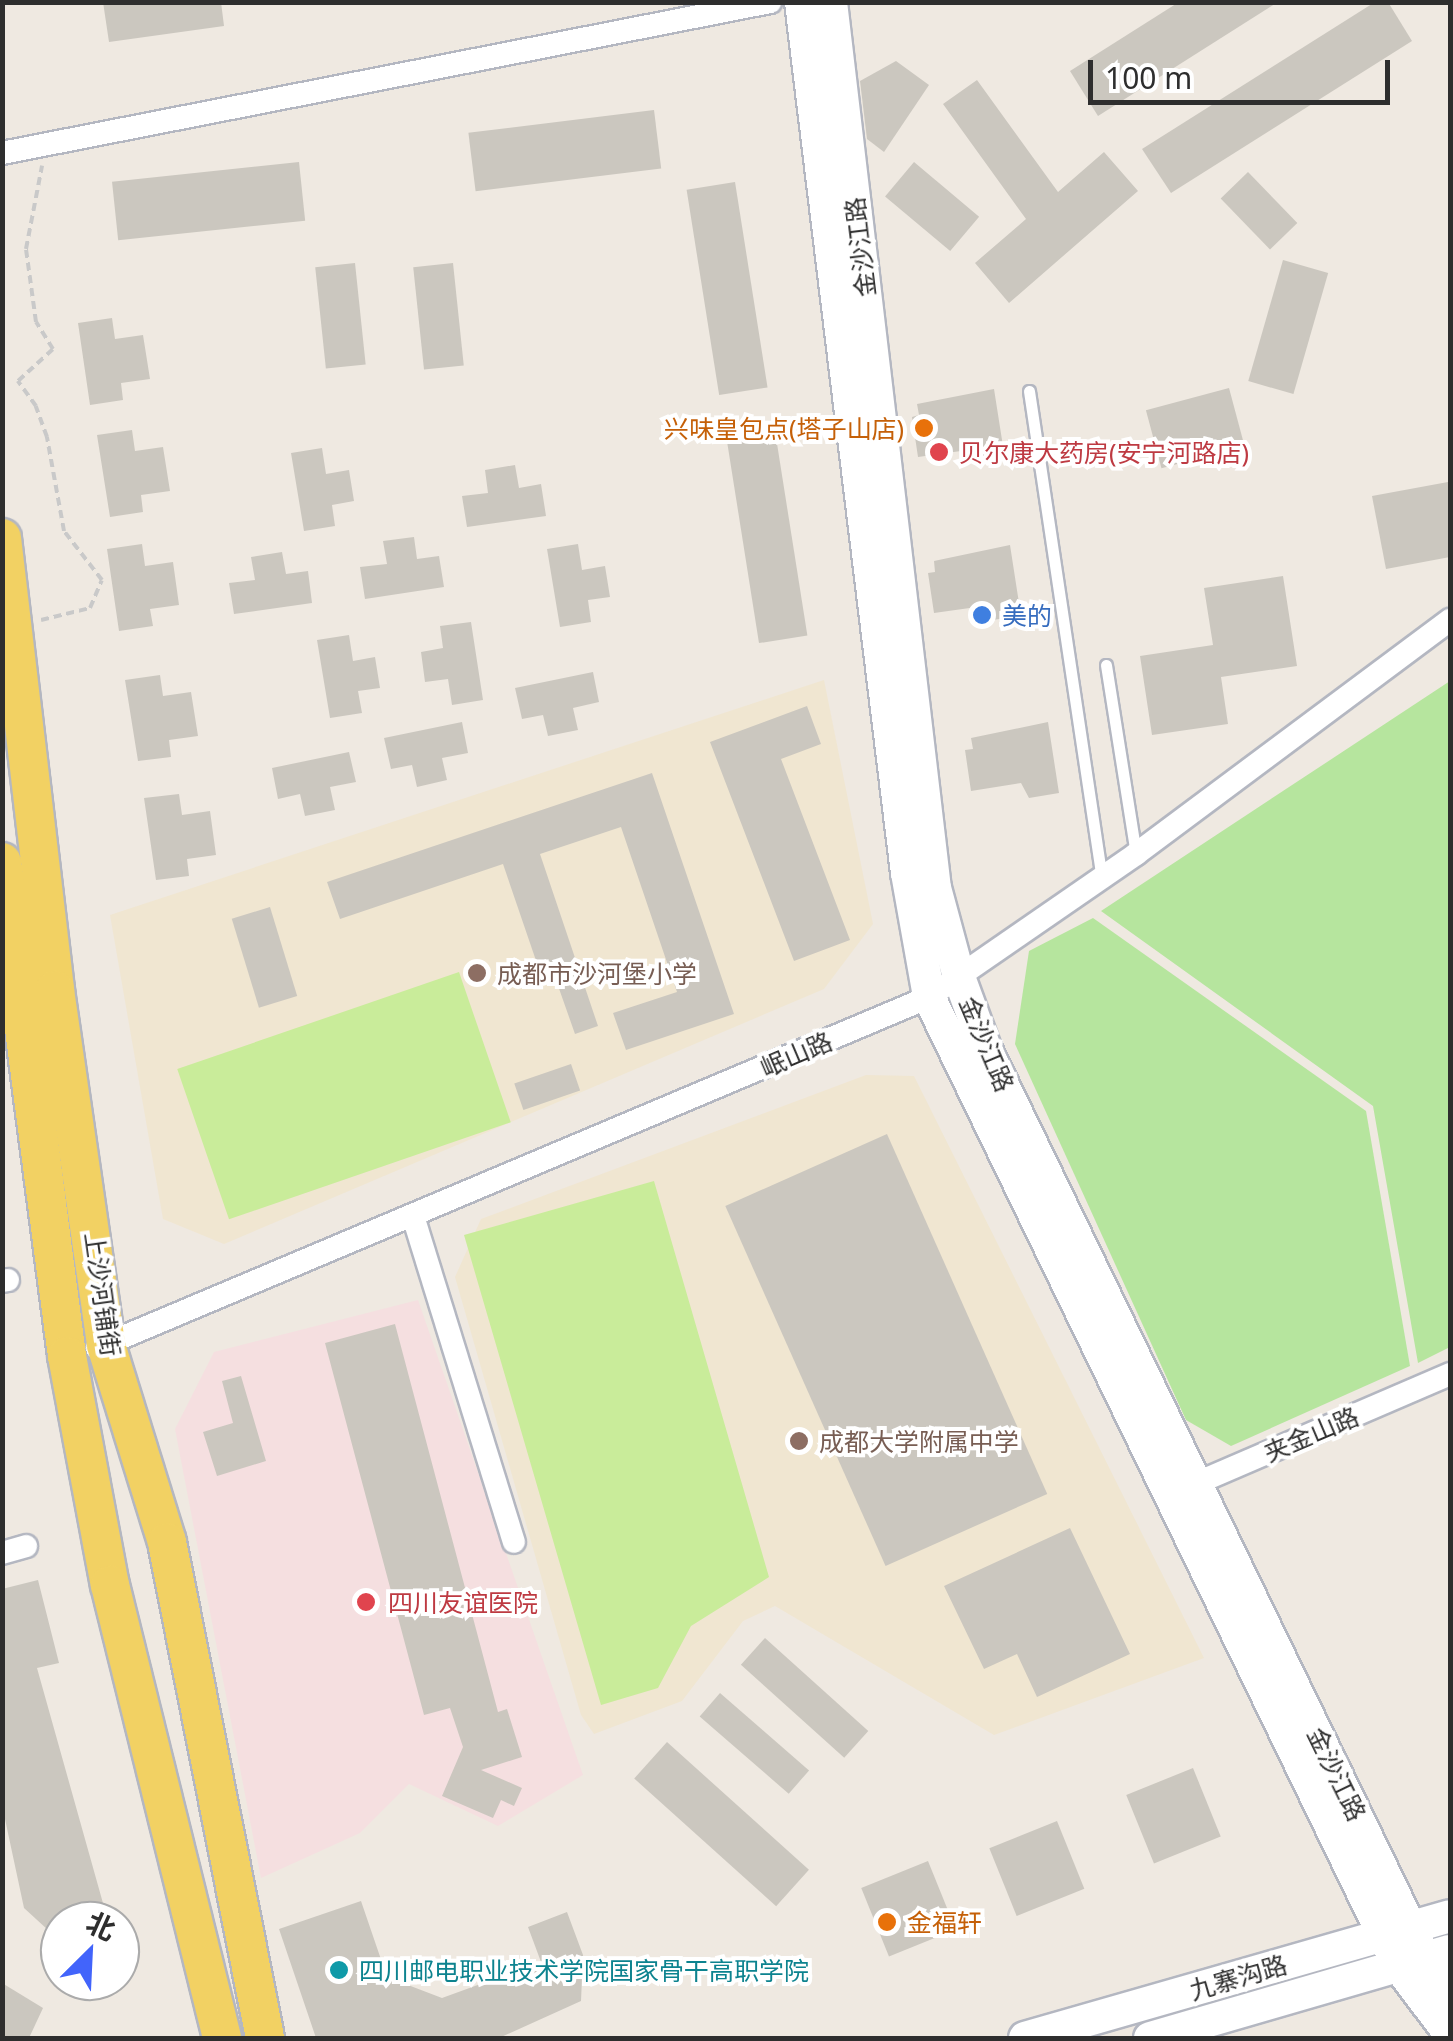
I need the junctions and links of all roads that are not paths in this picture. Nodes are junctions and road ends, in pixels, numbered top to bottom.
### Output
1 (770, 2) edge
2 (802, 2) edge
3 (831, 2) edge
4 (2, 153) edge
5 (1029, 392) dead end
6 (2, 538) edge
7 (1450, 620) edge
8 (1106, 665) dead end
9 (1136, 854) junction
10 (2, 862) edge
11 (1102, 877) junction
12 (959, 976) junction
13 (930, 997) junction
14 (413, 1216) junction
15 (106, 1346) junction
16 (67, 1356) junction
17 (1450, 1374) edge
18 (1184, 1488) junction
19 (514, 1542) dead end
20 (26, 1546) dead end
21 (2, 1553) edge
22 (1450, 1916) edge
23 (1414, 1947) edge
24 (1450, 1992) edge
25 (1450, 2034) edge
26 (222, 2038) edge
27 (265, 2038) edge
28 (1025, 2038) edge
29 (1150, 2038) edge

1 - 4 street
2 - 13 street
3 - 12 street, 金沙江路
5 - 11 lane
6 - 15 main road, 上沙河铺街
7 - 9 street, 岷山路
8 - 9 lane
9 - 11 street, 岷山路
10 - 16 main road, 上沙河铺街
11 - 12 street, 岷山路
12 - 13 street, 岷山路
12 - 18 street, 金沙江路
13 - 14 street, 岷山路
13 - 18 street
14 - 15 street, 岷山路
14 - 19 street
15 - 16 street, 岷山路
15 - 27 main road, 上沙河铺街
16 - 26 main road, 上沙河铺街
17 - 18 street, 夹金山路
18 - 23 street, 金沙江路
20 - 21 street
22 - 23 street, 九寨沟路
23 - 24 street, 金沙江路
23 - 25 street, 金沙江路
23 - 28 street, 九寨沟路
23 - 29 street, 九寨沟路

